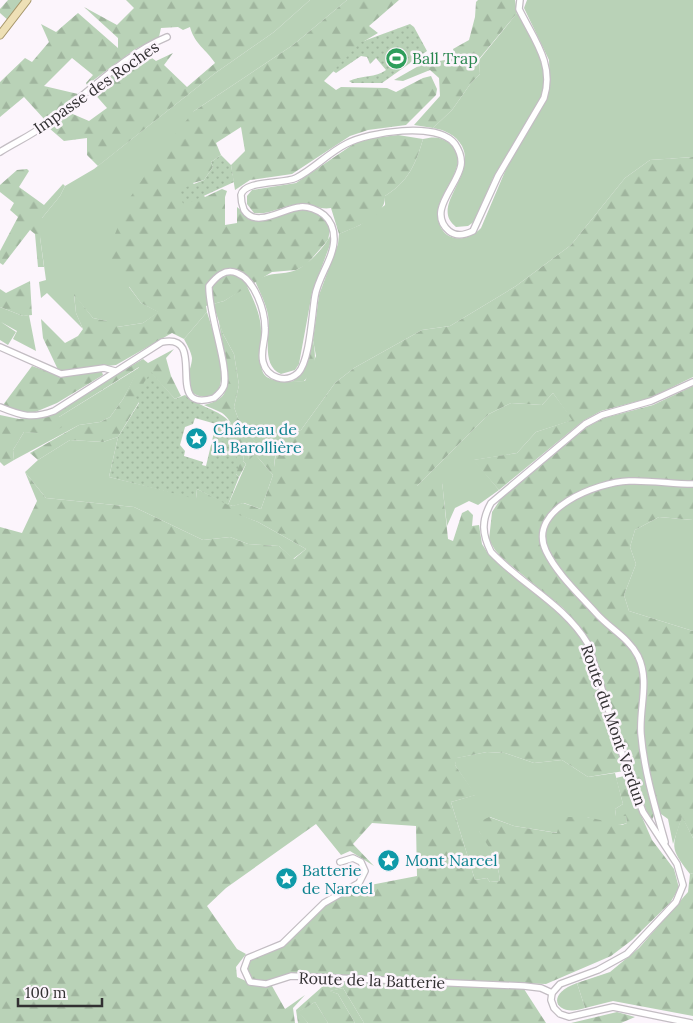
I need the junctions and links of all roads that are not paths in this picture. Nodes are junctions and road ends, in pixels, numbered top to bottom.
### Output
1 (27, 0) edge
2 (520, 0) edge
3 (0, 35) edge
4 (167, 38) dead end
5 (0, 152) edge
6 (0, 347) edge
7 (115, 371) junction
8 (693, 382) edge
9 (0, 407) edge
10 (693, 484) edge
11 (665, 844) junction
12 (340, 862) dead end
13 (552, 993) junction
14 (691, 1023) edge

1 - 3 main road
2 - 7 street
4 - 5 street, Impasse des Roches
6 - 7 street
7 - 9 street
8 - 11 street, Route du Mont Verdun
10 - 11 street
11 - 13 street, Route du Mont Verdun
12 - 13 street, Route de la Batterie
13 - 14 street

